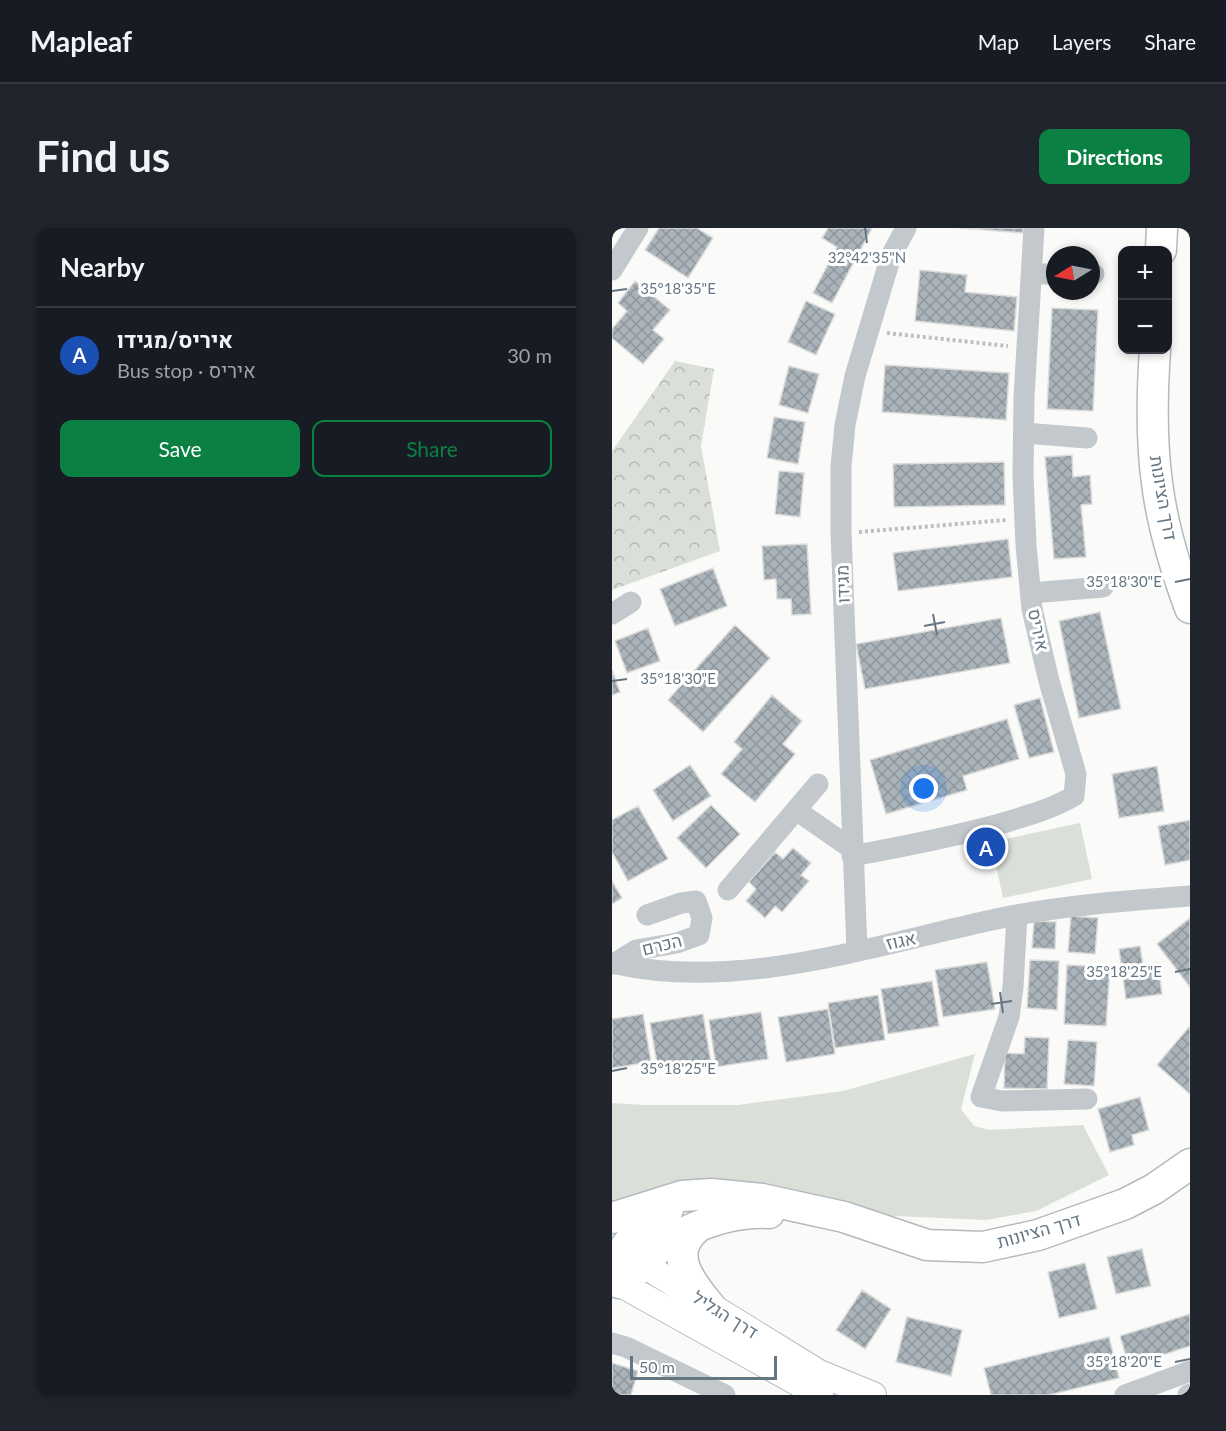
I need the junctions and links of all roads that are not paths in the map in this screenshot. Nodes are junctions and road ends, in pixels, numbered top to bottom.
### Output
1 (638, 228) edge
2 (906, 228) edge
3 (1034, 228) edge
4 (1162, 228) edge
5 (1161, 246) edge
6 (612, 270) edge
7 (1032, 274) junction
8 (1046, 274) edge
9 (1155, 354) edge
10 (1024, 433) junction
11 (1087, 438) dead end
12 (1103, 587) dead end
13 (1031, 593) junction
14 (631, 602) dead end
15 (1190, 608) edge
16 (612, 614) edge
17 (818, 784) dead end
18 (796, 810) junction
19 (852, 853) junction
20 (728, 890) dead end
21 (1190, 896) edge
22 (647, 915) dead end
23 (1017, 915) junction
24 (856, 950) junction
25 (613, 964) edge
26 (1087, 1099) dead end
27 (1190, 1164) edge
28 (711, 1194) junction
29 (844, 1217) junction
30 (612, 1218) edge
31 (699, 1226) junction
32 (626, 1254) edge
33 (615, 1281) edge
34 (710, 1306) junction
35 (612, 1343) edge
36 (1190, 1371) edge
37 (726, 1395) edge
38 (820, 1395) edge
39 (873, 1395) edge
40 (1125, 1395) edge

1 - 6 street
2 - 19 street, מגידו
3 - 7 street, איריס
4 - 5 highway
7 - 8 street
7 - 10 street, איריס
9 - 15 highway, דרך הציונות
10 - 11 street
10 - 13 street, איריס
12 - 13 street
13 - 19 street, איריס
14 - 16 street
17 - 18 street
18 - 19 street
18 - 20 street
19 - 24 street, מגידו
21 - 23 street, אגוז
22 - 25 street, הכרם
23 - 24 street, אגוז
23 - 26 street
24 - 25 street, אגוז
27 - 29 highway, דרך הציונות
28 - 29 highway, דרך הציונות
28 - 30 highway
28 - 32 highway
29 - 31 highway, דרך הציונות
31 - 32 highway, דרך הציונות
31 - 34 highway
32 - 33 highway, דרך הציונות
32 - 34 main road, דרך הגליל
33 - 38 main road, דרך הגליל
34 - 39 main road, דרך הגליל
35 - 37 street
36 - 40 street

